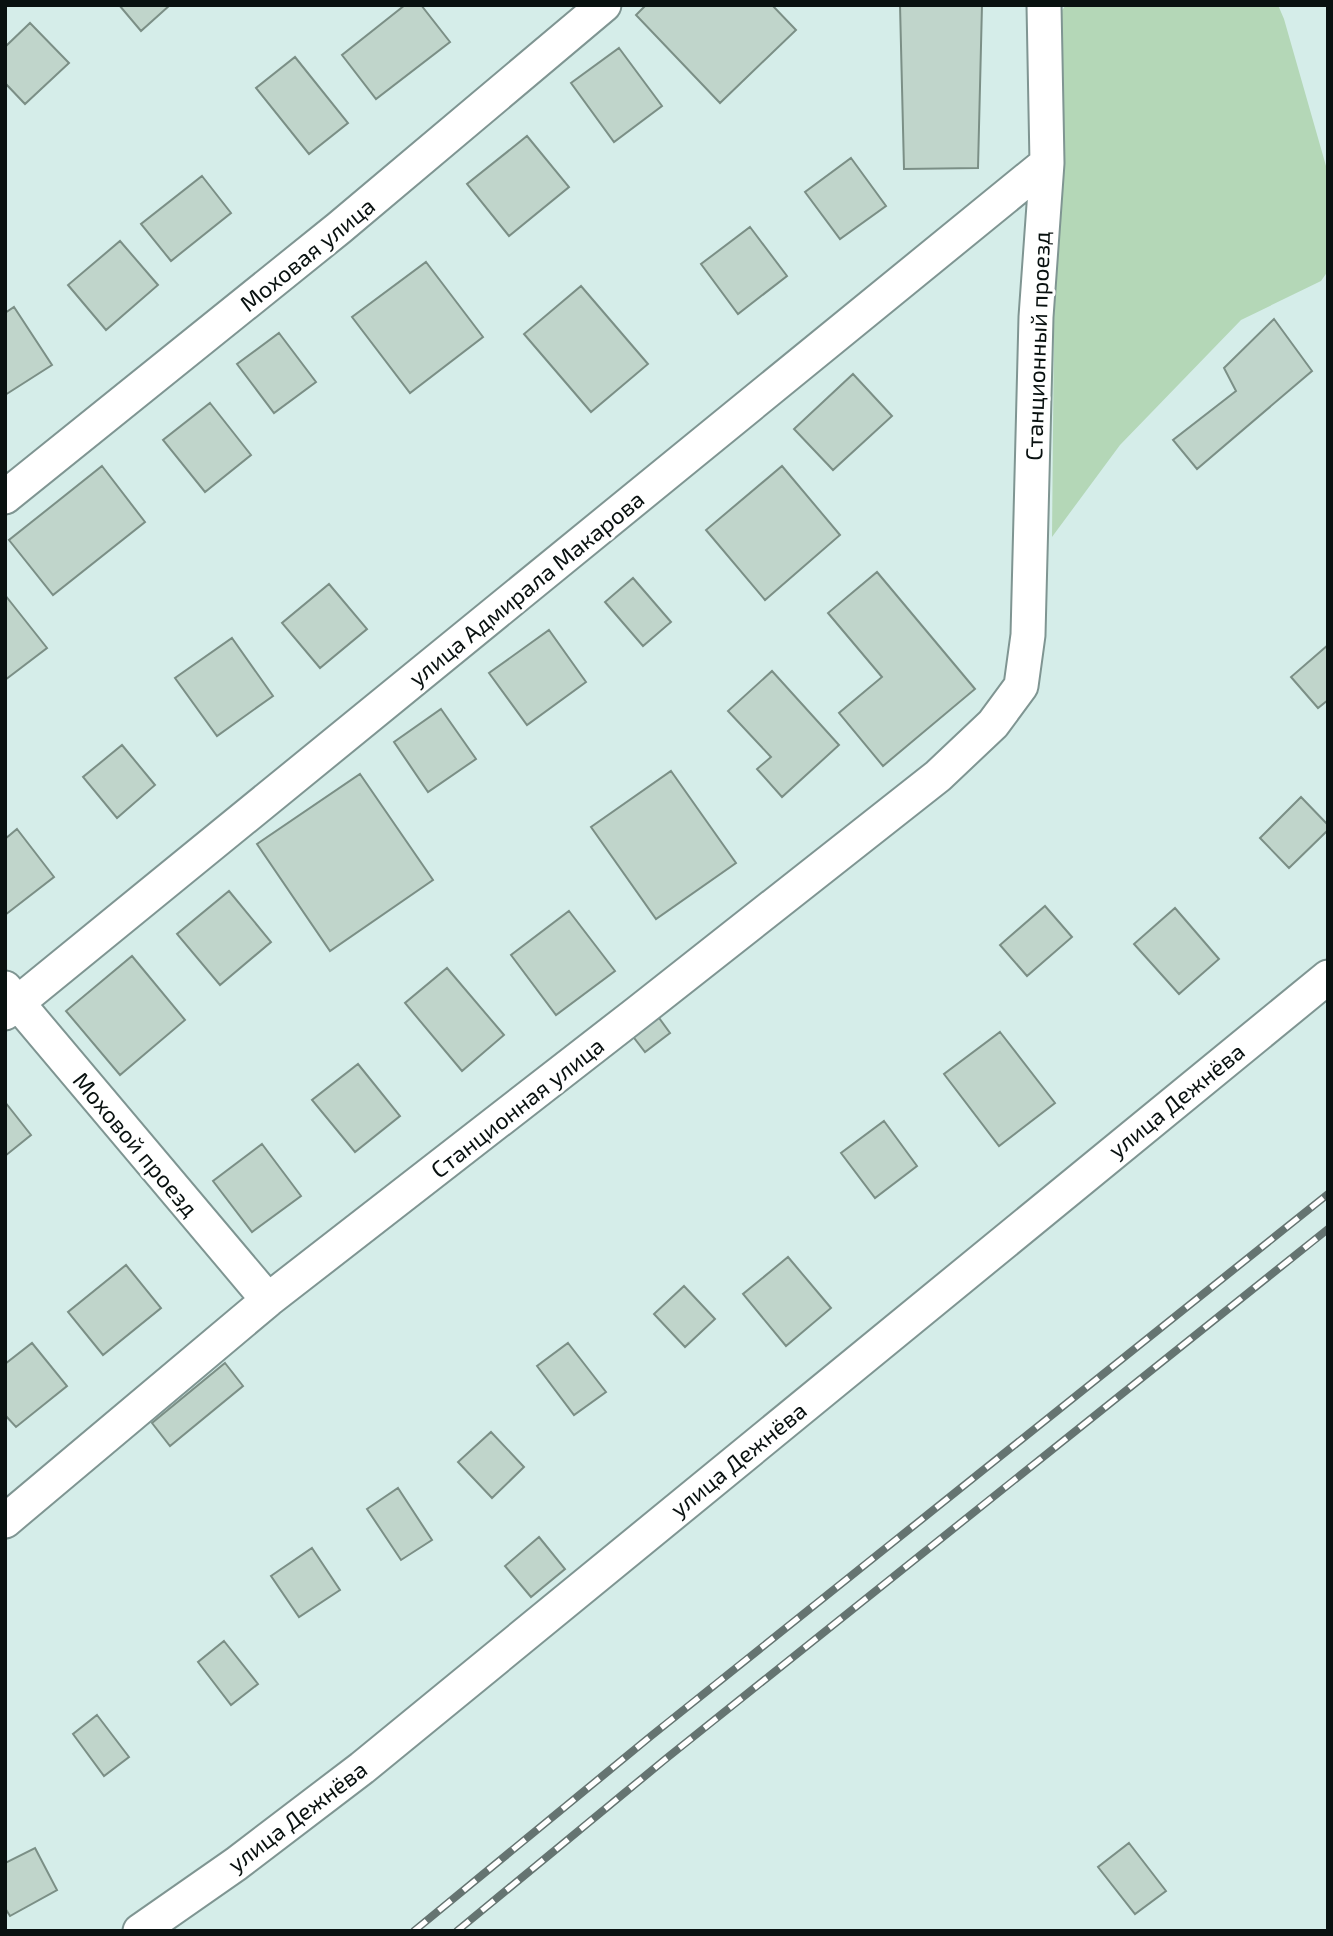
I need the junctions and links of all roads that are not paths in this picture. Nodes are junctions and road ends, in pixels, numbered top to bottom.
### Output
1 (604, 5) edge
2 (1044, 5) edge
3 (1047, 163) junction
4 (5, 497) edge
5 (1021, 686) joint
6 (1328, 977) edge
7 (9, 1001) edge
8 (268, 1300) junction
9 (5, 1521) edge
10 (139, 1931) edge

1 - 4 street, Моховая улица
2 - 3 street, Станционный проезд
3 - 5 street, Станционный проезд
3 - 7 street, улица Адмирала Макарова
5 - 8 street, Станционная улица
6 - 10 street, улица Дежнёва
7 - 8 street, Моховой проезд
8 - 9 street, Станционная улица

